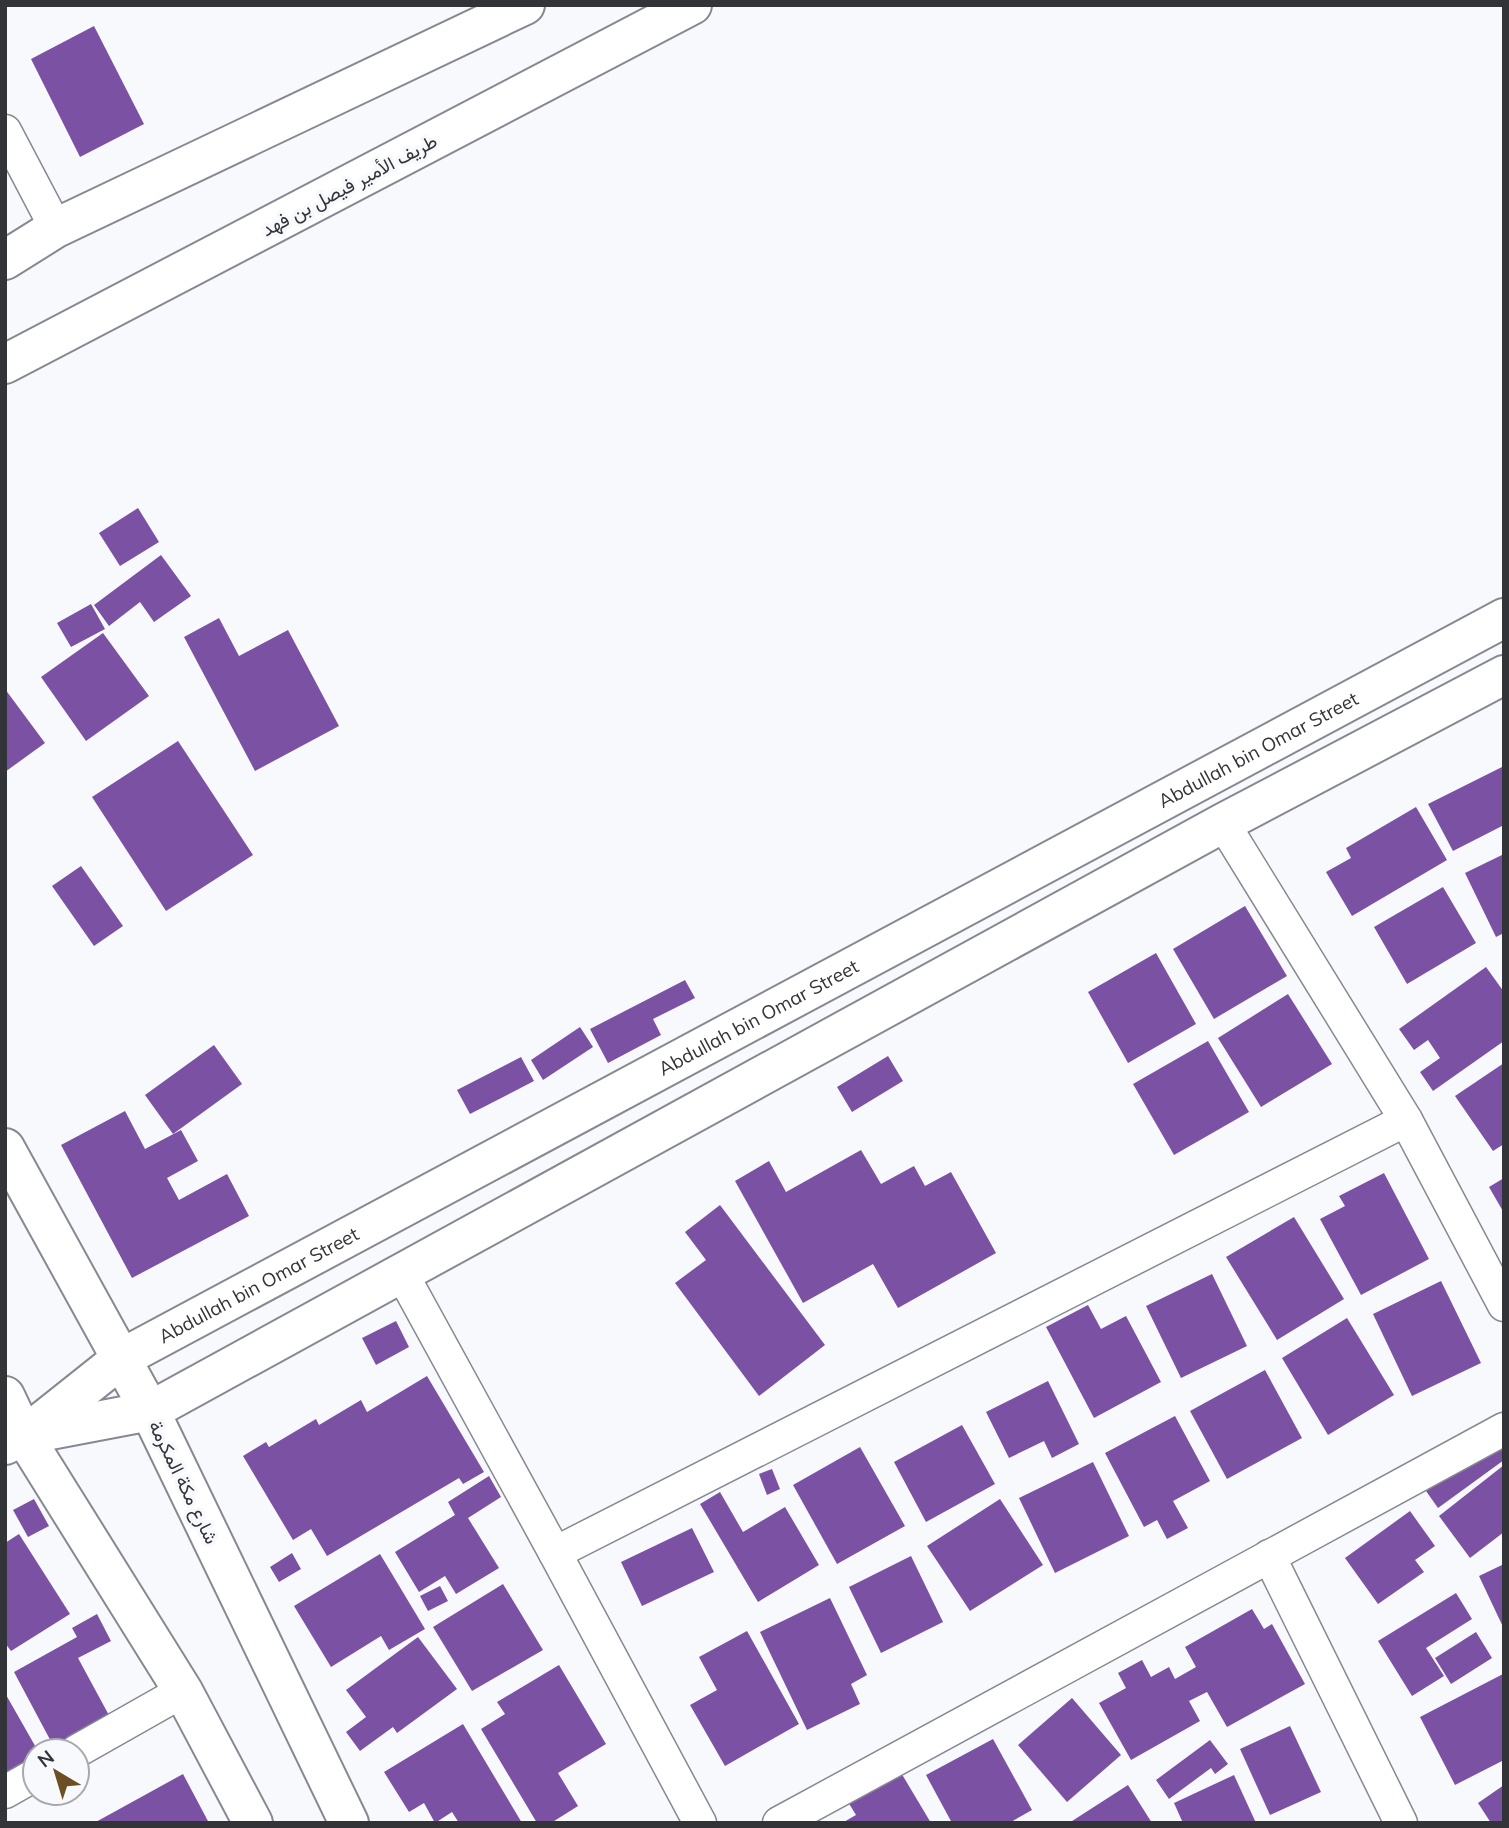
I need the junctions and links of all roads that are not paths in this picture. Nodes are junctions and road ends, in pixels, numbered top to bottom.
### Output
1 (526, 5) edge
2 (692, 5) edge
3 (5, 131) edge
4 (56, 228) junction
5 (5, 260) edge
6 (5, 364) edge
7 (1504, 618) edge
8 (1504, 676) edge
9 (1223, 823) junction
10 (623, 1090) junction
11 (1406, 1120) junction
12 (649, 1136) junction
13 (5, 1148) edge
14 (401, 1272) junction
15 (1504, 1305) edge
16 (122, 1358) junction
17 (5, 1396) edge
18 (150, 1411) junction
19 (1504, 1429) edge
20 (15, 1440) edge
21 (555, 1553) junction
22 (1269, 1556) junction
23 (183, 1691) junction
24 (91, 1743) edge
25 (21, 1783) edge
26 (5, 1792) edge
27 (1397, 1821) edge
28 (253, 1823) edge
29 (349, 1823) edge
30 (700, 1823) edge
31 (779, 1823) edge

1 - 4 street
2 - 6 street, طريف الأمير فيصل بن فهد
3 - 4 street
4 - 5 street
7 - 10 street, Abdullah bin Omar Street
8 - 9 street
9 - 11 street
9 - 12 street
10 - 12 street
10 - 16 street, Abdullah bin Omar Street
11 - 15 street
11 - 21 street
12 - 14 street
13 - 16 street, شارع مكة المكرمة
14 - 18 street
14 - 21 street
16 - 18 street, شارع مكة المكرمة
16 - 20 street, Abdullah bin Omar Street
17 - 20 street
18 - 20 street
18 - 29 street, شارع مكة المكرمة
19 - 22 street
20 - 23 street
21 - 30 street
22 - 27 street
22 - 31 street
23 - 24 street
23 - 28 street
25 - 26 street

